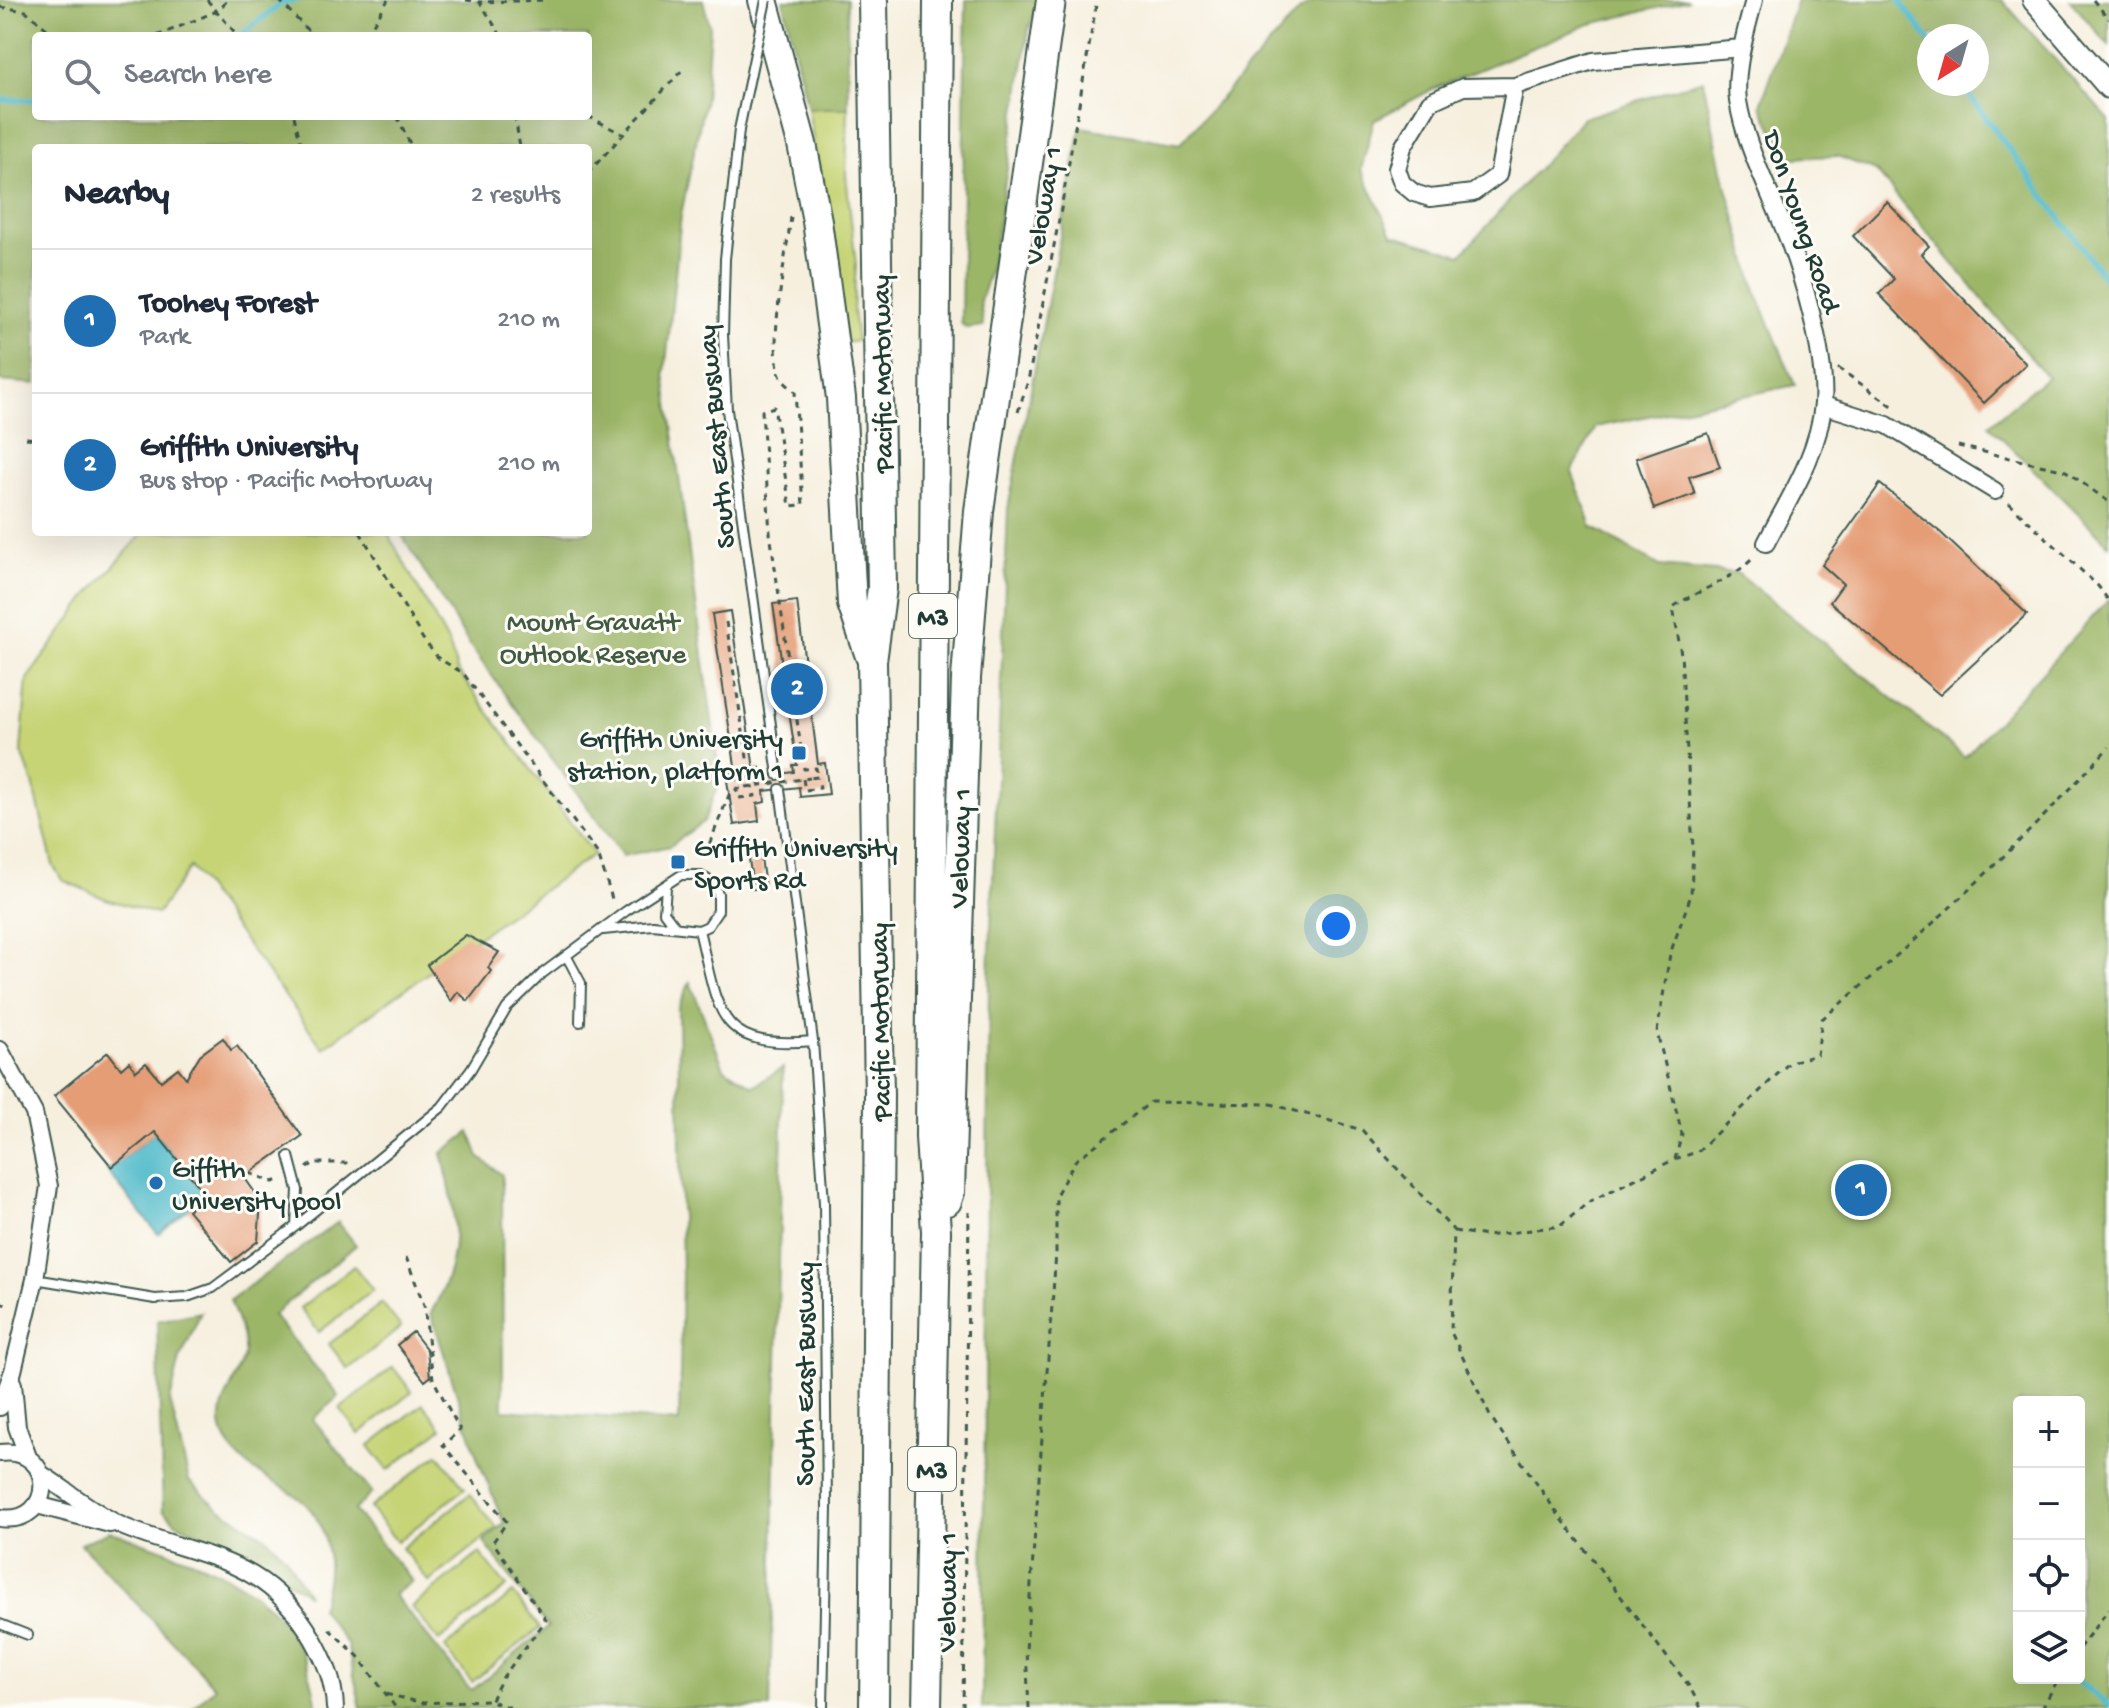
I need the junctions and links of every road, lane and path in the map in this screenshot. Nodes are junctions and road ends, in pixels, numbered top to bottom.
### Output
1 (207, 0) edge
2 (228, 0) edge
3 (279, 0) edge
4 (388, 0) edge
5 (466, 0) edge
6 (548, 0) edge
7 (765, 0) edge
8 (873, 0) edge
9 (938, 0) edge
10 (1051, 0) edge
11 (1097, 0) edge
12 (1754, 0) edge
13 (2034, 0) edge
14 (2044, 0) edge
15 (2093, 0) edge
16 (480, 2) junction
17 (0, 7) edge
18 (217, 11) junction
19 (2109, 19) edge
20 (50, 32) edge
21 (167, 32) edge
22 (235, 32) edge
23 (309, 32) edge
24 (371, 32) edge
25 (499, 32) edge
26 (2065, 35) junction
27 (1742, 48) junction
28 (684, 68) dead end
29 (1515, 86) junction
30 (2109, 87) edge
31 (592, 118) edge
32 (295, 120) edge
33 (399, 120) edge
34 (516, 120) edge
35 (624, 135) junction
36 (301, 144) edge
37 (410, 144) edge
38 (519, 144) edge
39 (592, 169) edge
40 (792, 211) dead end
41 (1821, 363) junction
42 (1823, 405) junction
43 (1898, 410) dead end
44 (1014, 426) dead end
45 (26, 438) dead end
46 (32, 439) edge
47 (1950, 444) dead end
48 (1995, 491) joint
49 (2109, 502) edge
50 (362, 536) edge
51 (1766, 543) joint
52 (2109, 601) edge
53 (726, 622) dead end
54 (872, 661) junction
55 (2109, 747) edge
56 (778, 775) dead end
57 (818, 777) junction
58 (803, 779) junction
59 (753, 786) junction
60 (737, 789) junction
61 (780, 789) dead end
62 (705, 855) dead end
63 (667, 887) junction
64 (613, 902) dead end
65 (674, 925) junction
66 (603, 930) junction
67 (699, 930) junction
68 (567, 957) junction
69 (580, 1022) dead end
70 (813, 1041) junction
71 (0, 1050) edge
72 (289, 1156) dead end
73 (1675, 1159) junction
74 (314, 1163) dead end
75 (350, 1163) dead end
76 (969, 1205) dead end
77 (296, 1226) junction
78 (936, 1231) junction
79 (1454, 1231) junction
80 (406, 1257) dead end
81 (35, 1279) junction
82 (13, 1371) junction
83 (0, 1407) edge
84 (0, 1453) edge
85 (28, 1457) junction
86 (41, 1474) junction
87 (37, 1505) junction
88 (3, 1520) edge
89 (120, 1525) junction
90 (2109, 1609) edge
91 (0, 1624) edge
92 (306, 1627) junction
93 (28, 1635) dead end
94 (2085, 1640) edge
95 (2056, 1684) edge
96 (386, 1694) junction
97 (490, 1701) junction
98 (335, 1708) edge
99 (396, 1708) edge
100 (512, 1708) edge
101 (823, 1708) edge
102 (874, 1708) edge
103 (927, 1708) edge
104 (963, 1708) edge
105 (1029, 1708) edge
106 (1701, 1708) edge
107 (2042, 1708) edge

1 - 18 path
2 - 18 path
3 - 23 path
4 - 24 path
5 - 16 path
6 - 16 path
7 - 54 highway
7 - 56 lane, South East Busway, bridge
8 - 54 highway, Pacific Motorway / M3
9 - 78 highway, Pacific Motorway / M3
10 - 78 highway
11 - 44 path, Veloway 1
12 - 27 street, Don Young Road
13 - 26 street
14 - 26 street
15 - 19 path
16 - 25 path
17 - 20 path
18 - 21 path
18 - 22 path
26 - 30 street
27 - 29 street
27 - 41 street, Don Young Road
28 - 35 path
29 - 29 street
31 - 35 path
32 - 36 path
33 - 37 path
34 - 38 path
35 - 39 path
40 - 57 path
41 - 42 street, Don Young Road
41 - 43 path
42 - 48 street
42 - 51 street, Don Young Road
45 - 46 path
47 - 49 path
48 - 52 path
50 - 64 path
51 - 73 path
53 - 60 path
54 - 102 highway, Pacific Motorway / M3
55 - 73 path
57 - 58 path, bridge
57 - 58 path
58 - 59 path, bridge
59 - 60 path, bridge
59 - 60 path
60 - 62 path
61 - 70 lane, South East Busway
63 - 65 lane
63 - 66 lane
63 - 67 lane
65 - 66 lane
65 - 67 lane
66 - 68 lane
67 - 70 lane
68 - 69 lane
68 - 77 lane
70 - 101 lane, South East Busway
71 - 81 street
72 - 77 lane
73 - 79 path
74 - 75 path
76 - 104 path, Veloway 1
77 - 81 lane
78 - 103 highway, Pacific Motorway / M3
79 - 105 path
79 - 106 path
80 - 97 path
81 - 82 street
82 - 83 street
82 - 85 street
84 - 85 street
85 - 86 street
86 - 87 street
86 - 89 street
87 - 88 street
87 - 89 street
89 - 92 street
90 - 94 path
91 - 93 lane
92 - 96 path
92 - 98 street
95 - 107 path
96 - 97 path
96 - 99 path
97 - 100 path

